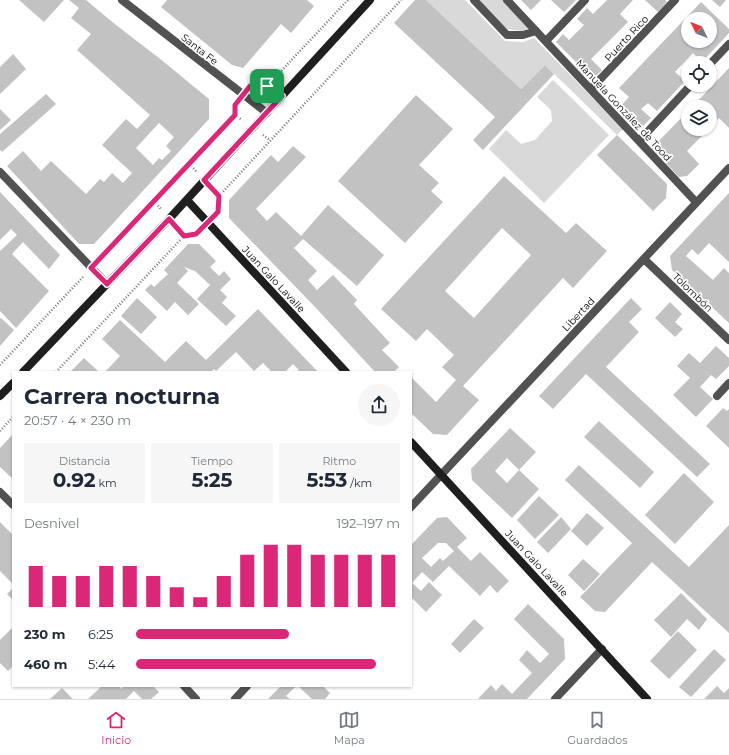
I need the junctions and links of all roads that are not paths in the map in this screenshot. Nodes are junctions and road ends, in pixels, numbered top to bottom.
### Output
1 (122, 0) edge
2 (370, 0) edge
3 (474, 0) edge
4 (506, 0) edge
5 (585, 0) edge
6 (675, 0) edge
7 (536, 31) junction
8 (546, 41) junction
9 (729, 44) edge
10 (717, 57) edge
11 (591, 89) junction
12 (684, 92) edge
13 (267, 113) junction
14 (639, 140) junction
15 (729, 168) edge
16 (0, 172) edge
17 (187, 200) junction
18 (696, 202) junction
19 (644, 258) junction
20 (107, 284) junction
21 (729, 340) edge
22 (24, 371) edge
23 (345, 371) edge
24 (729, 383) edge
25 (12, 384) edge
26 (0, 396) edge
27 (717, 396) dead end
28 (412, 443) edge
29 (441, 474) junction
30 (0, 492) edge
31 (12, 504) edge
32 (412, 506) edge
33 (602, 649) junction
34 (185, 687) edge
35 (246, 687) edge
36 (196, 699) edge
37 (235, 699) edge
38 (555, 699) edge
39 (647, 699) edge

1 - 13 street, Santa Fe
2 - 13 street
3 - 7 street
4 - 7 street, Manuela González de Tood
5 - 8 street
6 - 11 street, Puerto Rico
7 - 8 street, Manuela González de Tood
8 - 11 street, Manuela González de Tood
9 - 10 street
11 - 14 street, Manuela González de Tood
12 - 14 street
13 - 17 street
14 - 18 street, Manuela González de Tood
15 - 18 street, Libertad
16 - 20 street
17 - 20 street
17 - 23 street, Juan Galo Lavalle
18 - 19 street, Libertad
19 - 21 street, Tolombón
19 - 29 street, Libertad
20 - 22 street
24 - 27 street
25 - 26 street
28 - 29 street, Juan Galo Lavalle
29 - 32 street, Libertad
29 - 33 street, Juan Galo Lavalle
30 - 31 street
33 - 38 street
33 - 39 street, Juan Galo Lavalle
34 - 36 street
35 - 37 street

